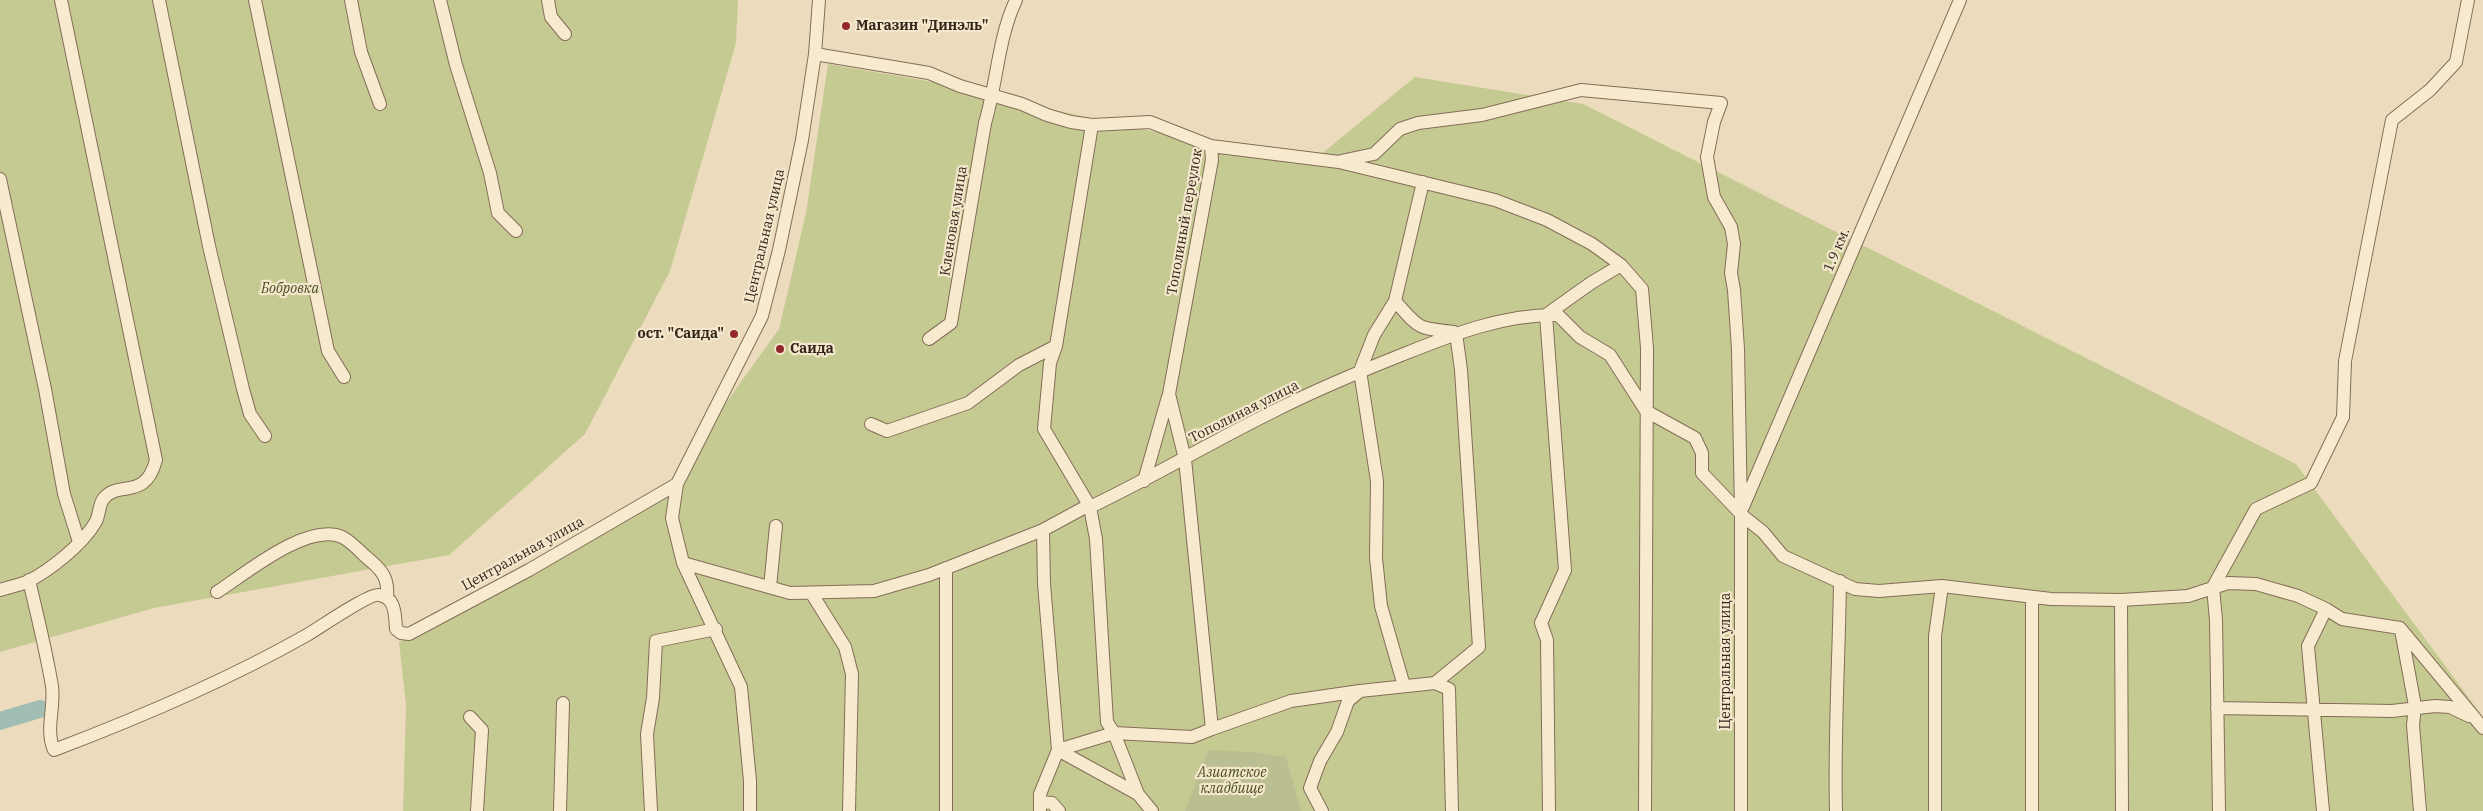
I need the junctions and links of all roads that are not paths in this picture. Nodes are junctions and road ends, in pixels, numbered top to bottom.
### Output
1 (61, 0) edge
2 (159, 0) edge
3 (255, 0) edge
4 (351, 0) edge
5 (440, 0) edge
6 (548, 0) edge
7 (819, 0) edge
8 (1016, 0) edge
9 (1960, 0) edge
10 (2468, 0) edge
11 (566, 34) dead end
12 (815, 54) junction
13 (993, 96) junction
14 (380, 104) dead end
15 (1092, 125) junction
16 (1211, 146) junction
17 (1339, 162) junction
18 (0, 179) edge
19 (1423, 182) junction
20 (516, 231) dead end
21 (1621, 265) junction
22 (1395, 301) junction
23 (1546, 315) junction
24 (1456, 333) junction
25 (929, 339) dead end
26 (1056, 346) junction
27 (1360, 371) junction
28 (344, 377) dead end
29 (1168, 394) junction
30 (1646, 411) junction
31 (871, 424) dead end
32 (265, 436) dead end
33 (1185, 459) junction
34 (1144, 481) junction
35 (677, 484) junction
36 (1090, 506) junction
37 (1741, 512) junction
38 (776, 526) dead end
39 (1043, 530) junction
40 (79, 542) junction
41 (683, 563) junction
42 (946, 568) junction
43 (29, 580) junction
44 (1840, 581) junction
45 (1942, 586) junction
46 (770, 587) junction
47 (2213, 587) junction
48 (0, 590) edge
49 (217, 592) dead end
50 (812, 594) junction
51 (387, 597) junction
52 (2032, 597) junction
53 (2121, 600) junction
54 (2326, 609) junction
55 (2400, 628) junction
56 (716, 630) junction
57 (1435, 683) junction
58 (1404, 686) junction
59 (1360, 691) junction
60 (563, 703) dead end
61 (2414, 706) junction
62 (2217, 708) junction
63 (2315, 711) junction
64 (470, 716) dead end
65 (2472, 717) junction
66 (2483, 728) edge
67 (1212, 729) junction
68 (1114, 733) junction
69 (1058, 750) junction
70 (1138, 794) junction
71 (1040, 806) edge
72 (477, 811) edge
73 (560, 811) edge
74 (651, 811) edge
75 (750, 811) edge
76 (849, 811) edge
77 (946, 811) edge
78 (1059, 811) edge
79 (1152, 811) edge
80 (1322, 811) edge
81 (1452, 811) edge
82 (1549, 811) edge
83 (1645, 811) edge
84 (1741, 811) edge
85 (1836, 811) edge
86 (1935, 811) edge
87 (2032, 811) edge
88 (2122, 811) edge
89 (2219, 811) edge
90 (2323, 811) edge
91 (2420, 811) edge

1 - 40 street
2 - 32 street
3 - 28 street
4 - 14 street
5 - 20 street
6 - 11 street
7 - 12 street, Центральная улица
8 - 13 street, Кленовая улица
9 - 37 street, 1.9 км.
10 - 47 street
12 - 13 street
12 - 35 street, Центральная улица
13 - 15 street
13 - 25 street, Кленовая улица
15 - 16 street
15 - 26 street
16 - 17 street, Тополиный переулок
16 - 29 street, Тополиный переулок
17 - 19 street, Тополиный переулок
17 - 37 street, Центральная улица
18 - 40 street
19 - 21 street, Тополиный переулок
19 - 22 street
21 - 23 street
21 - 30 street, Тополиный переулок
22 - 24 street
22 - 27 street
23 - 24 street, Тополиная улица
23 - 30 street, Тополиная улица
23 - 82 street
24 - 27 street, Тополиная улица
24 - 57 street
26 - 31 street
26 - 36 street
27 - 33 street, Тополиная улица
27 - 58 street
29 - 33 street, Тополиный переулок
29 - 34 street, Тополиный переулок
30 - 37 street, Тополиная улица
30 - 83 street, Тополиный переулок
33 - 34 street, Тополиная улица
33 - 67 street, Тополиный переулок
34 - 36 street, Тополиная улица
35 - 41 street
35 - 51 street, Центральная улица
36 - 39 street, Тополиная улица
36 - 68 street
37 - 44 street
37 - 84 street, Центральная улица
38 - 46 street
39 - 42 street, Тополиная улица
39 - 69 street
40 - 43 street
41 - 46 street, Тополиная улица
41 - 56 street
42 - 50 street, Тополиная улица
42 - 77 street
43 - 48 street
43 - 51 street
44 - 45 street
44 - 85 street
45 - 52 street
45 - 86 street
46 - 50 street, Тополиная улица
47 - 53 street
47 - 54 street
47 - 62 street
49 - 51 street
50 - 76 street
52 - 53 street
52 - 87 street
53 - 88 street
54 - 55 street
54 - 63 street
55 - 61 street
55 - 65 street
56 - 74 street
56 - 75 street
57 - 58 street
57 - 81 street
58 - 59 street
59 - 67 street
59 - 80 street
60 - 73 street
61 - 63 street
61 - 65 street
61 - 91 street
62 - 63 street
62 - 89 street
63 - 90 street
64 - 72 street
65 - 66 street
67 - 68 street
68 - 69 street
68 - 70 street
69 - 70 street
69 - 71 street
70 - 79 street
71 - 78 street

